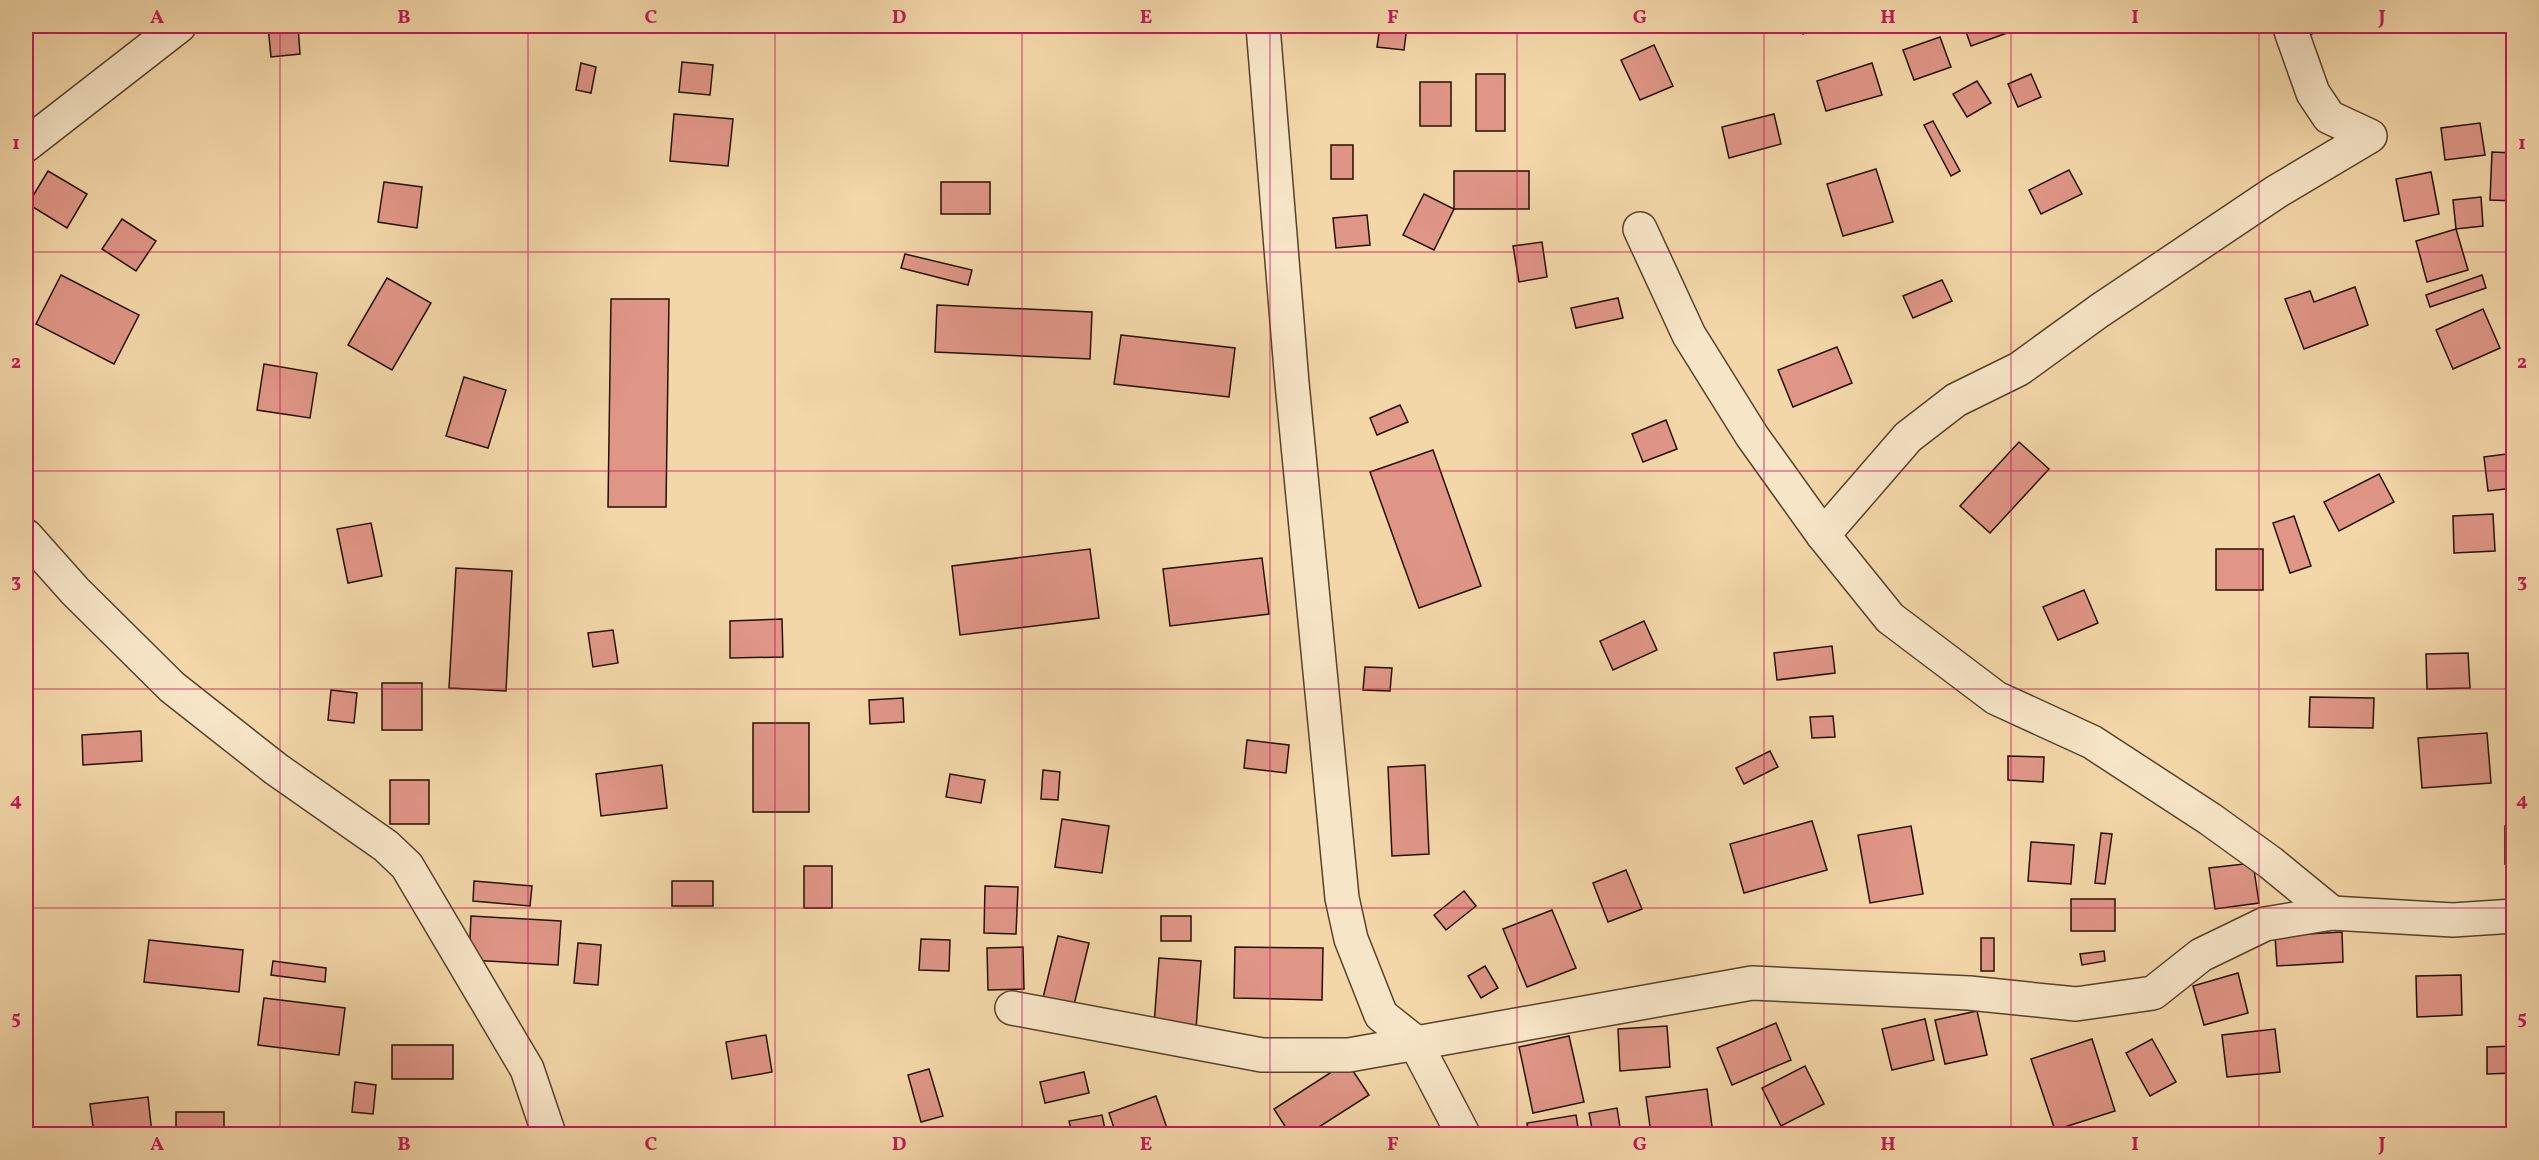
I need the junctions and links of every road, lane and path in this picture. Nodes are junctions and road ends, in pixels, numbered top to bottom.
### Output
1 (179, 26) edge
2 (1263, 26) edge
3 (2291, 31) dead end
4 (26, 145) edge
5 (1640, 230) dead end
6 (26, 536) edge
7 (1823, 536) junction
8 (2332, 914) junction
9 (2514, 916) edge
10 (1012, 1008) dead end
11 (1415, 1042) junction
12 (549, 1134) edge
13 (1463, 1134) edge

1 - 4 street
2 - 11 street
3 - 7 street
5 - 7 street
6 - 12 street
7 - 8 street
8 - 9 street
8 - 11 street
10 - 11 street
11 - 13 street

